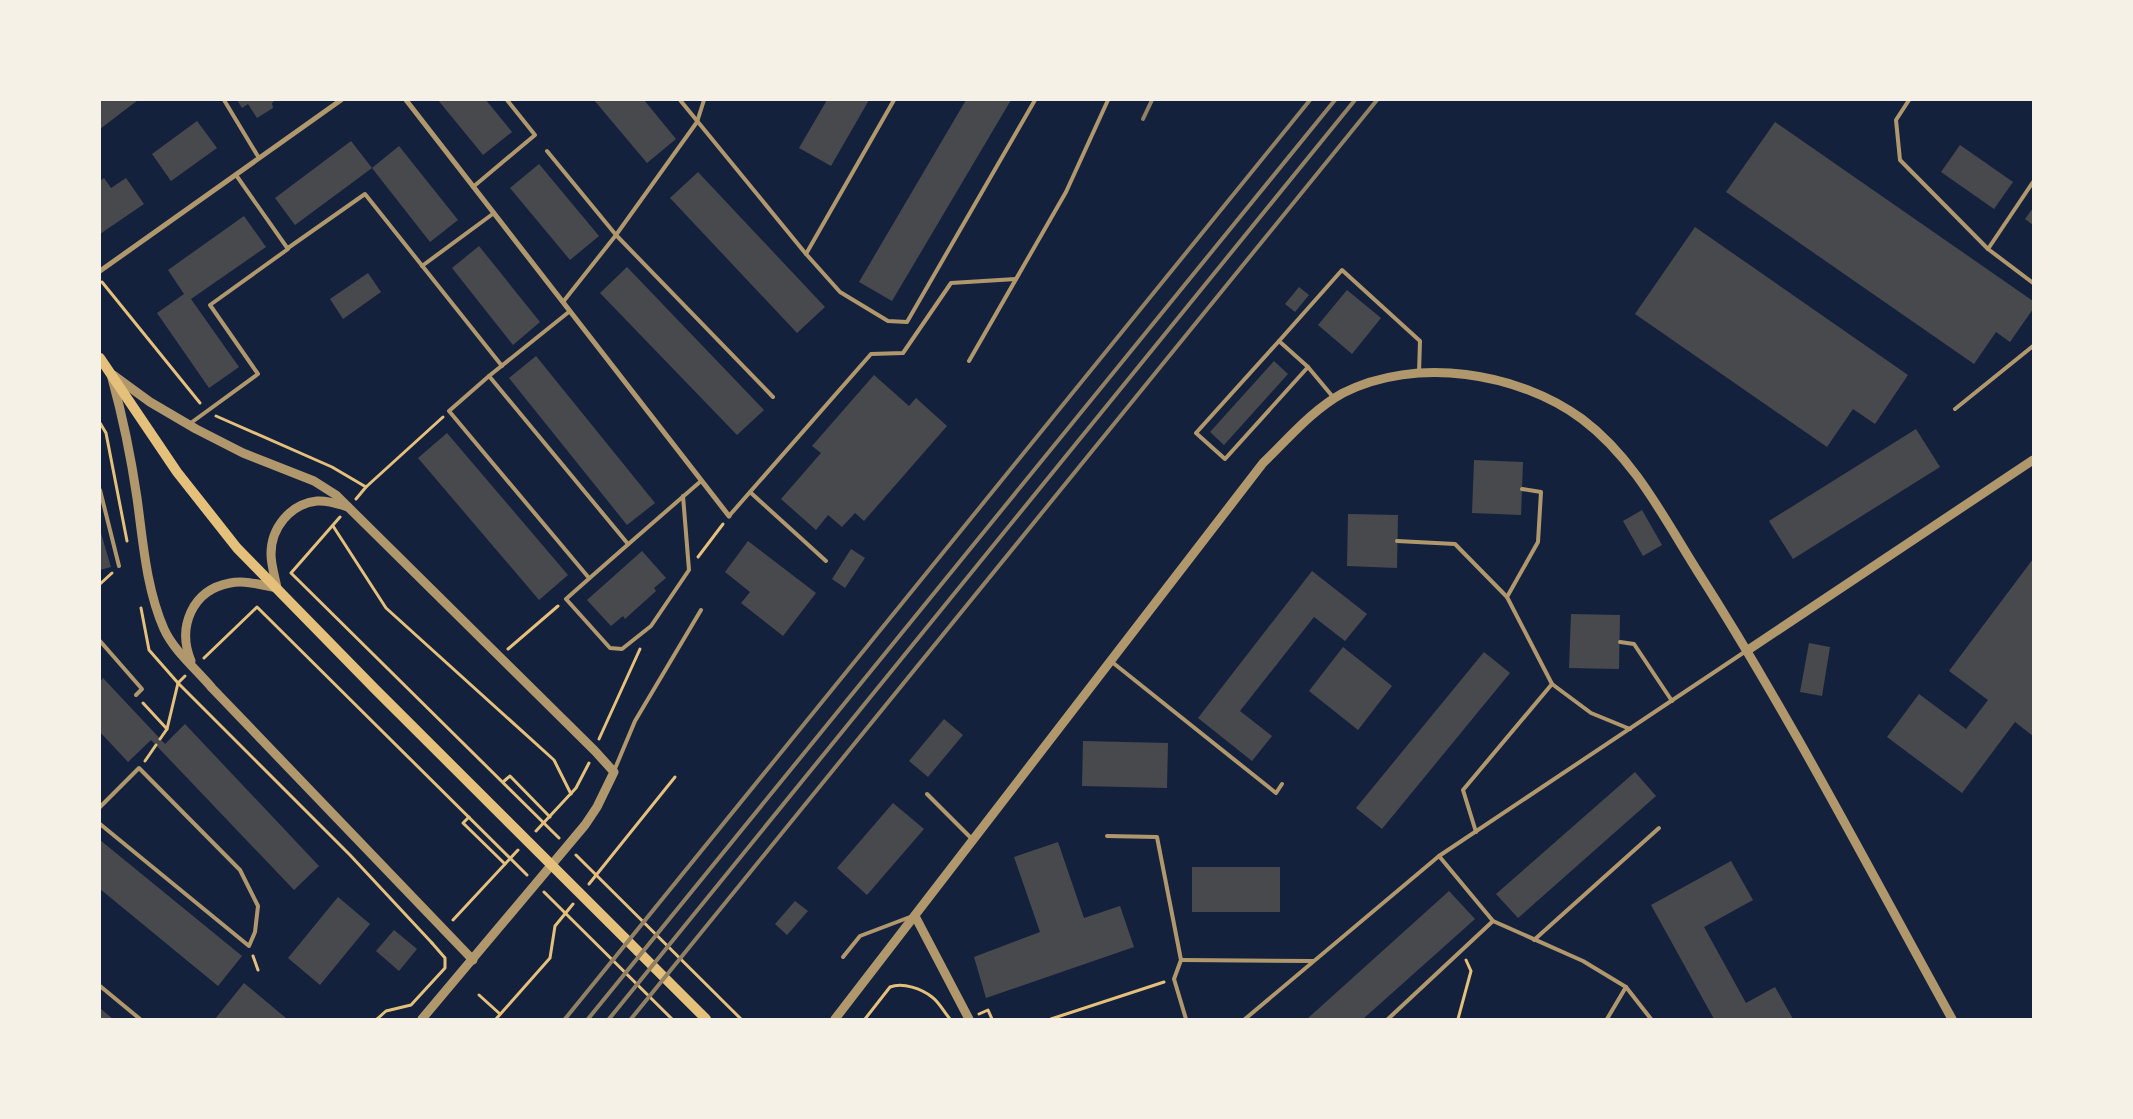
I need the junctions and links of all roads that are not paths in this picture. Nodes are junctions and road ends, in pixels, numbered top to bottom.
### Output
1 (224, 100) edge
2 (341, 100) edge
3 (406, 100) edge
4 (507, 100) edge
5 (680, 100) edge
6 (704, 100) edge
7 (894, 100) edge
8 (1035, 100) edge
9 (1108, 100) edge
10 (1909, 100) edge
11 (697, 122) junction
12 (547, 151) dead end
13 (259, 158) junction
14 (236, 174) junction
15 (2033, 182) edge
16 (473, 186) junction
17 (494, 213) junction
18 (616, 235) junction
19 (288, 248) junction
20 (1988, 249) junction
21 (806, 254) junction
22 (422, 266) junction
23 (100, 270) edge
24 (1016, 279) junction
25 (2033, 283) edge
26 (563, 302) junction
27 (570, 311) junction
28 (1279, 341) junction
29 (2033, 346) edge
30 (100, 358) edge
31 (969, 361) dead end
32 (502, 366) junction
33 (1308, 366) junction
34 (111, 373) junction
35 (1419, 373) junction
36 (489, 376) junction
37 (773, 397) dead end
38 (1335, 399) junction
39 (1955, 409) dead end
40 (188, 425) junction
41 (2033, 460) edge
42 (701, 480) junction
43 (1522, 488) dead end
44 (100, 490) edge
45 (750, 492) junction
46 (683, 496) junction
47 (350, 507) junction
48 (729, 516) joint
49 (1397, 542) dead end
50 (628, 544) junction
51 (826, 562) dead end
52 (119, 566) road end
53 (590, 578) junction
54 (277, 588) junction
55 (1507, 597) junction
56 (701, 610) dead end
57 (100, 641) edge
58 (1620, 642) dead end
59 (1748, 650) junction
60 (1111, 661) junction
61 (195, 668) junction
62 (1552, 684) junction
63 (136, 695) road end
64 (1672, 701) junction
65 (1630, 729) junction
66 (614, 772) junction
67 (1282, 784) dead end
68 (927, 794) dead end
69 (100, 807) edge
70 (100, 824) edge
71 (1659, 828) dead end
72 (1476, 832) junction
73 (1107, 836) dead end
74 (973, 840) junction
75 (1439, 856) junction
76 (915, 916) junction
77 (1493, 922) junction
78 (1534, 940) junction
79 (843, 957) dead end
80 (473, 960) junction
81 (1181, 960) junction
82 (1313, 961) junction
83 (100, 986) edge
84 (1626, 987) junction
85 (140, 1019) edge
86 (422, 1019) edge
87 (706, 1019) edge
88 (835, 1019) edge
89 (969, 1019) edge
90 (1186, 1019) edge
91 (1245, 1019) edge
92 (1388, 1019) edge
93 (1608, 1019) edge
94 (1651, 1019) edge
95 (1952, 1019) edge

1 - 13 lane
2 - 13 street
3 - 16 street
4 - 16 lane
5 - 11 lane
6 - 11 lane
7 - 21 lane
8 - 21 lane
9 - 24 lane
10 - 20 lane
11 - 18 lane
11 - 21 lane
12 - 18 lane
13 - 14 street
14 - 19 lane
14 - 23 street
15 - 20 lane
16 - 17 street
17 - 22 lane
17 - 26 street
18 - 26 lane
18 - 37 lane
19 - 22 lane
19 - 40 lane
20 - 25 lane
22 - 32 lane
24 - 31 lane
24 - 45 lane
26 - 27 street
27 - 32 lane
27 - 42 street
28 - 33 lane
28 - 33 lane
28 - 35 lane
29 - 39 lane
30 - 34 main road
32 - 36 lane
33 - 38 lane
34 - 40 street
34 - 54 main road
34 - 61 street
35 - 38 street
35 - 59 street
36 - 50 lane
36 - 53 lane
38 - 60 street
40 - 47 street
41 - 59 street
42 - 46 lane
42 - 48 street
43 - 55 lane
44 - 52 lane
45 - 48 lane
45 - 51 lane
46 - 50 lane
46 - 53 lane
47 - 54 street
47 - 66 street
49 - 55 lane
50 - 53 lane
54 - 61 street
54 - 87 main road
55 - 62 lane
56 - 66 lane
57 - 63 lane
58 - 64 lane
59 - 64 lane
59 - 95 street
60 - 67 lane
60 - 74 street
61 - 80 street
62 - 65 lane
62 - 72 lane
64 - 65 lane
65 - 72 lane
66 - 80 street
68 - 74 lane
69 - 70 lane
71 - 78 lane
72 - 75 lane
73 - 81 lane
74 - 76 street
75 - 77 lane
75 - 82 lane
76 - 79 lane
76 - 88 street
76 - 89 street
77 - 78 lane
77 - 92 lane
78 - 84 lane
80 - 86 street
81 - 82 lane
81 - 90 lane
82 - 91 lane
83 - 85 lane
84 - 93 lane
84 - 94 lane

